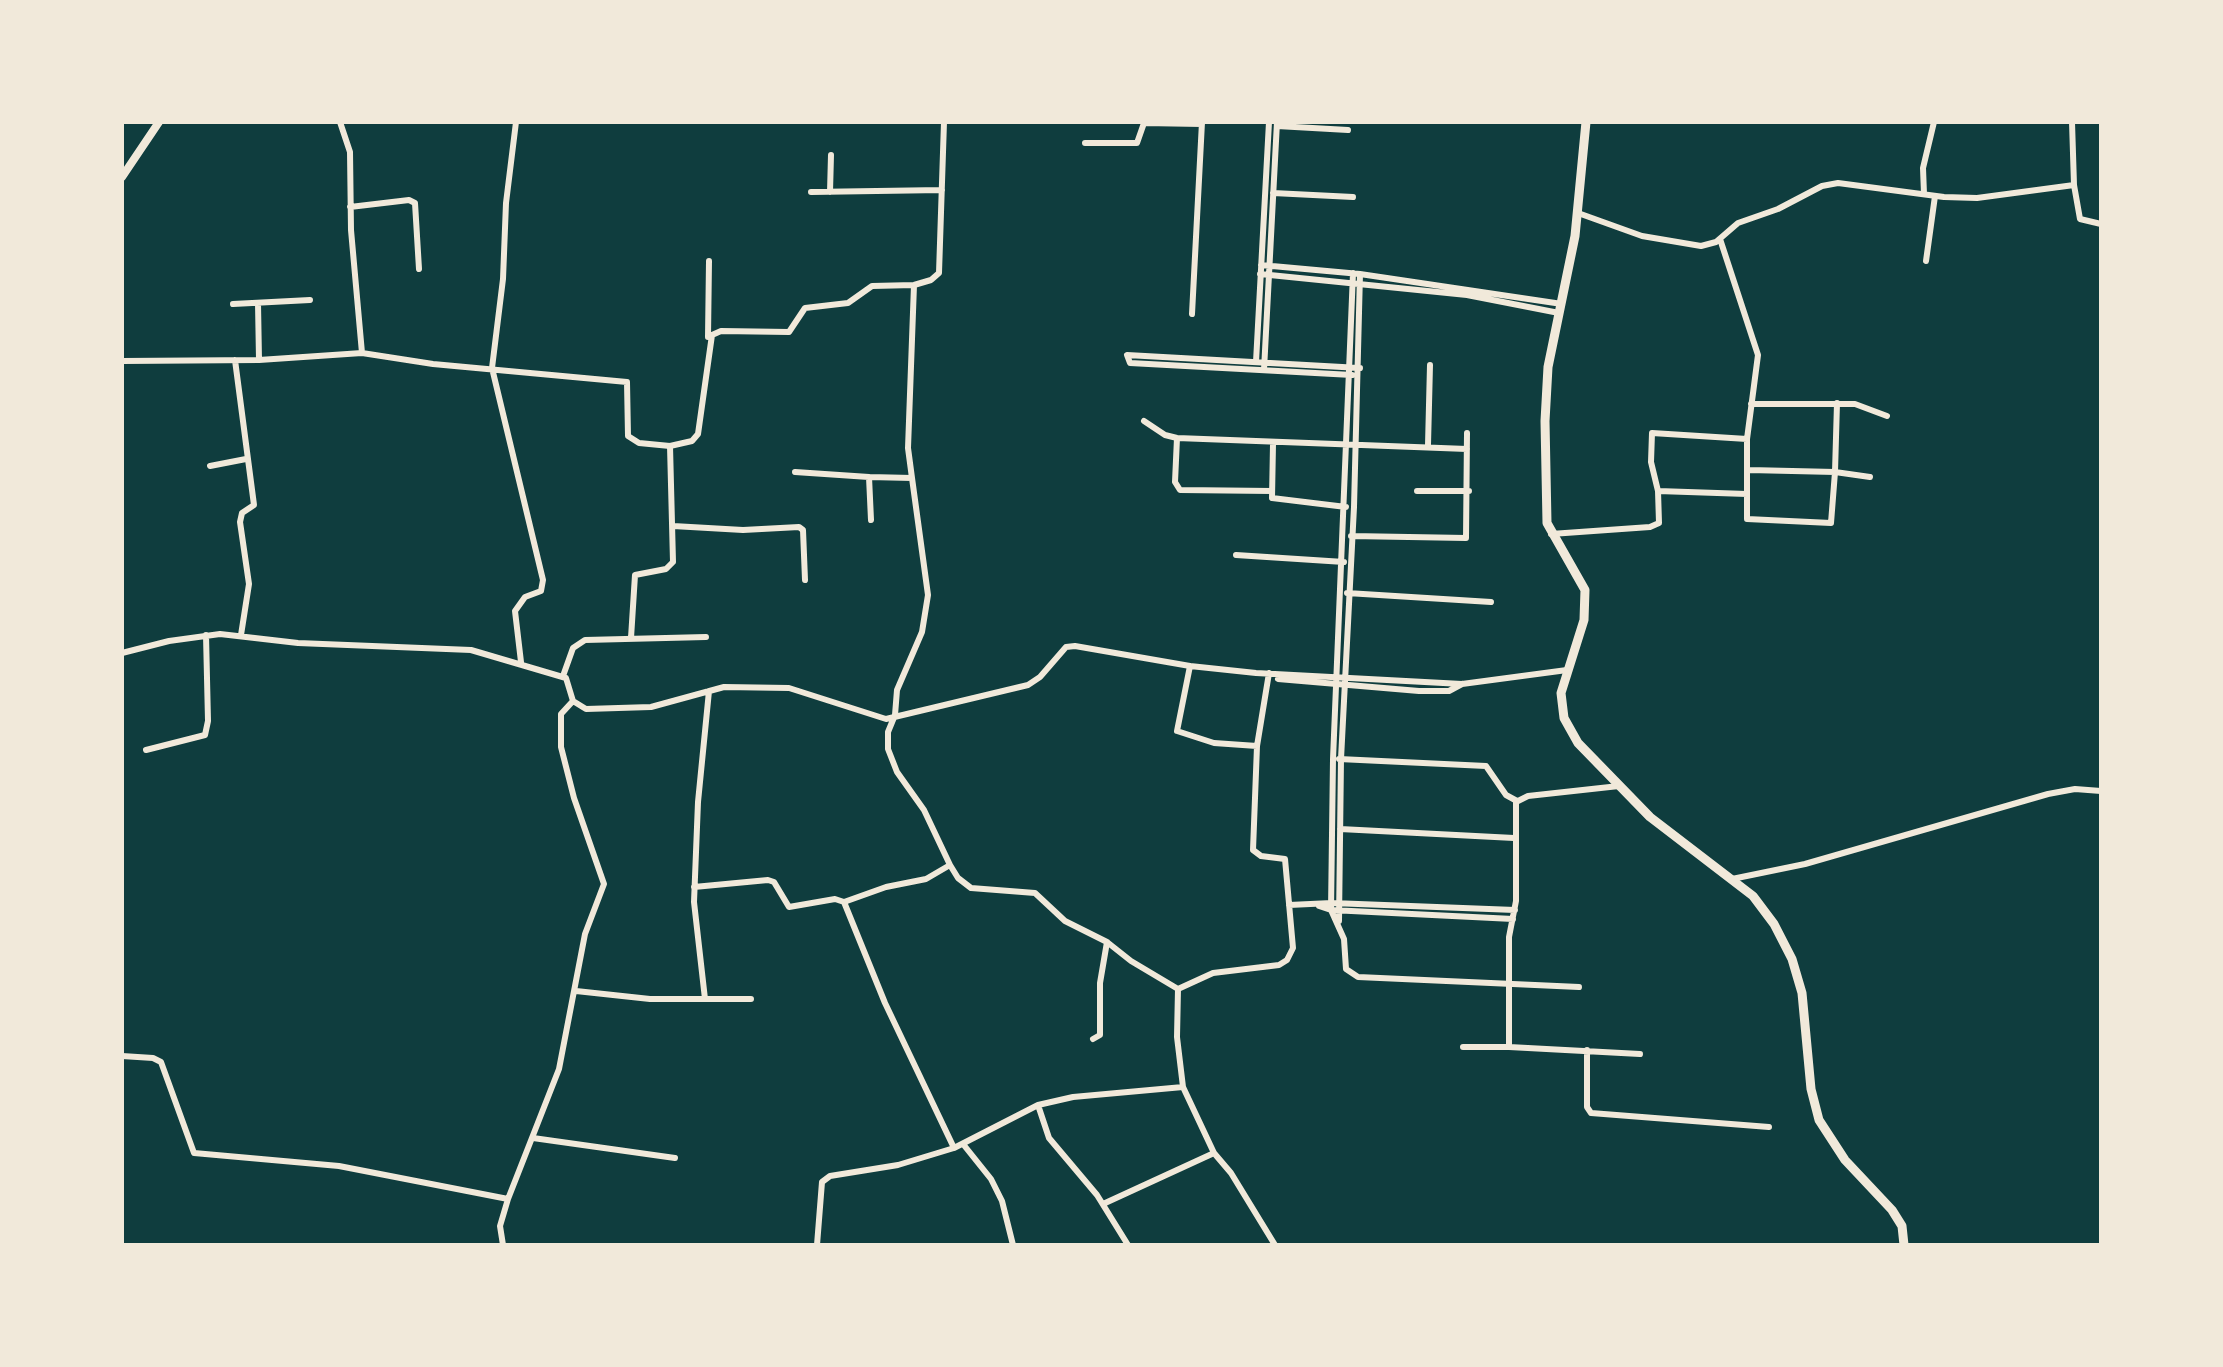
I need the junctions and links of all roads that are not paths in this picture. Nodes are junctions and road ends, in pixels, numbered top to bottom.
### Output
1 (159, 122) edge
2 (340, 122) edge
3 (516, 122) edge
4 (944, 122) edge
5 (1269, 122) edge
6 (1586, 122) edge
7 (1934, 122) edge
8 (2072, 122) edge
9 (1202, 123) edge
10 (1277, 124) edge
11 (1348, 130) dead end
12 (1085, 143) dead end
13 (831, 155) dead end
14 (122, 177) edge
15 (2074, 185) junction
16 (942, 190) junction
17 (811, 192) dead end
18 (830, 192) junction
19 (1273, 193) junction
20 (1924, 194) junction
21 (1935, 196) junction
22 (1353, 197) dead end
23 (350, 207) junction
24 (1578, 213) junction
25 (2101, 224) edge
26 (1720, 239) junction
27 (709, 261) dead end
28 (1926, 261) dead end
29 (1265, 265) junction
30 (419, 269) dead end
31 (1260, 274) junction
32 (1269, 274) junction
33 (1356, 274) junction
34 (1352, 282) junction
35 (1360, 283) junction
36 (914, 285) junction
37 (1439, 288) junction
38 (310, 300) dead end
39 (258, 303) junction
40 (233, 304) dead end
41 (1561, 309) junction
42 (1192, 314) dead end
43 (708, 341) junction
44 (362, 353) junction
45 (235, 360) junction
46 (259, 360) junction
47 (122, 361) edge
48 (1256, 361) junction
49 (1264, 361) junction
50 (1430, 365) dead end
51 (492, 368) junction
52 (1255, 370) junction
53 (1264, 370) junction
54 (1349, 371) junction
55 (1359, 372) junction
56 (1837, 403) junction
57 (1751, 404) junction
58 (1887, 416) dead end
59 (1144, 421) dead end
60 (1467, 433) dead end
61 (1177, 438) junction
62 (1747, 439) junction
63 (1273, 444) junction
64 (1428, 445) junction
65 (670, 446) junction
66 (1346, 446) junction
67 (1356, 447) junction
68 (1467, 449) junction
69 (246, 459) junction
70 (210, 466) dead end
71 (1749, 470) junction
72 (795, 472) dead end
73 (1835, 472) junction
74 (869, 477) junction
75 (1870, 477) dead end
76 (912, 478) junction
77 (1272, 491) junction
78 (1417, 491) dead end
79 (1469, 491) junction
80 (1658, 491) junction
81 (1747, 494) junction
82 (1345, 507) junction
83 (1354, 507) junction
84 (871, 520) dead end
85 (673, 526) junction
86 (1551, 534) junction
87 (1348, 536) junction
88 (1236, 555) dead end
89 (1346, 562) junction
90 (805, 580) dead end
91 (1345, 594) junction
92 (1491, 602) dead end
93 (206, 635) junction
94 (241, 635) junction
95 (706, 637) dead end
96 (631, 638) junction
97 (122, 653) edge
98 (521, 662) junction
99 (1190, 666) junction
100 (1567, 670) junction
101 (1269, 673) junction
102 (566, 678) junction
103 (1340, 680) junction
104 (709, 691) junction
105 (573, 701) junction
106 (895, 715) junction
107 (1257, 746) junction
108 (146, 750) dead end
109 (1337, 759) junction
110 (1619, 786) junction
111 (2101, 791) edge
112 (1517, 801) junction
113 (1332, 829) junction
114 (1341, 829) junction
115 (1514, 838) junction
116 (950, 865) junction
117 (1732, 879) junction
118 (694, 887) junction
119 (844, 902) junction
120 (1289, 905) junction
121 (1332, 907) junction
122 (1341, 907) junction
123 (1515, 910) junction
124 (1513, 919) junction
125 (1339, 921) junction
126 (1107, 942) junction
127 (1508, 983) junction
128 (1579, 987) dead end
129 (1178, 989) junction
130 (576, 991) junction
131 (705, 999) junction
132 (751, 999) dead end
133 (1093, 1039) dead end
134 (1463, 1047) dead end
135 (1509, 1047) junction
136 (1587, 1050) junction
137 (1640, 1054) dead end
138 (122, 1056) edge
139 (1183, 1087) junction
140 (1038, 1105) junction
141 (1769, 1127) dead end
142 (533, 1138) junction
143 (963, 1144) junction
144 (954, 1148) junction
145 (1214, 1153) junction
146 (675, 1158) dead end
147 (508, 1199) junction
148 (1103, 1204) junction
149 (503, 1245) edge
150 (817, 1245) edge
151 (1013, 1245) edge
152 (1128, 1245) edge
153 (1275, 1245) edge
154 (1904, 1245) edge

1 - 14 street
2 - 23 street
3 - 51 street
4 - 16 street
5 - 29 street
6 - 24 main road
7 - 20 street
8 - 15 street
9 - 12 street
9 - 42 street
10 - 11 street
10 - 19 street
13 - 18 street
15 - 21 street
15 - 25 street
16 - 18 street
16 - 36 street
17 - 18 street
19 - 22 street
19 - 29 street
20 - 21 street
20 - 26 street
21 - 28 street
23 - 30 street
23 - 44 street
24 - 26 street
24 - 41 main road
26 - 57 street
27 - 43 street
29 - 31 street
29 - 32 street
29 - 33 street
31 - 32 street
31 - 48 street
32 - 34 street
32 - 49 street
33 - 34 street
33 - 35 street
33 - 37 street
34 - 35 street
34 - 54 street
35 - 37 street
35 - 55 street
36 - 43 street
36 - 76 street
37 - 41 street
38 - 39 street
39 - 40 street
39 - 46 street
41 - 86 main road
43 - 65 street
44 - 46 street
44 - 51 street
45 - 46 street
45 - 47 street
45 - 69 street
48 - 49 street
48 - 52 street
48 - 52 street
49 - 53 street
49 - 54 street
50 - 64 street
51 - 65 street
51 - 98 street
52 - 53 street
53 - 54 street
54 - 55 street
54 - 66 street
55 - 67 street
56 - 57 street
56 - 58 street
56 - 73 street
57 - 62 street
59 - 61 street
60 - 68 street
61 - 63 street
61 - 77 street
62 - 71 street
62 - 80 street
63 - 66 street
63 - 77 street
64 - 67 street
64 - 68 street
65 - 85 street
66 - 67 street
66 - 82 street
67 - 83 street
68 - 79 street
69 - 70 street
69 - 94 street
71 - 73 street
71 - 81 street
72 - 74 street
73 - 75 street
73 - 81 street
74 - 76 street
74 - 84 street
76 - 106 street
77 - 82 street
78 - 79 street
79 - 87 street
80 - 81 street
80 - 86 street
82 - 83 street
82 - 87 street
83 - 87 street
85 - 90 street
85 - 96 street
86 - 100 main road
87 - 89 street
88 - 89 street
89 - 91 street
91 - 92 street
91 - 103 street
93 - 94 street
93 - 97 street
93 - 108 street
94 - 98 street
95 - 96 street
96 - 102 street
98 - 102 street
99 - 101 street
99 - 106 street
99 - 107 street
100 - 103 street
100 - 110 main road
101 - 103 street
101 - 107 street
102 - 105 street
103 - 109 street
104 - 105 street
104 - 106 street
104 - 118 street
105 - 130 street
106 - 116 street
107 - 120 street
109 - 112 street
109 - 113 street
109 - 114 street
110 - 112 street
110 - 117 main road
111 - 117 street
112 - 115 street
113 - 114 street
113 - 121 street
114 - 115 street
114 - 122 street
115 - 123 street
116 - 119 street
116 - 126 street
117 - 154 main road
118 - 119 street
118 - 131 street
119 - 144 street
120 - 121 street
120 - 129 street
121 - 122 street
121 - 125 street
122 - 123 street
122 - 124 street
122 - 125 street
123 - 124 street
124 - 127 street
125 - 127 street
126 - 129 street
126 - 133 street
127 - 128 street
127 - 135 street
129 - 139 street
130 - 131 street
130 - 142 street
131 - 132 street
134 - 135 street
135 - 136 street
136 - 137 street
136 - 141 street
138 - 147 street
139 - 140 street
139 - 145 street
140 - 143 street
140 - 148 street
142 - 146 street
142 - 147 street
143 - 144 street
143 - 151 street
144 - 150 street
145 - 148 street
145 - 153 street
147 - 149 street
148 - 152 street

